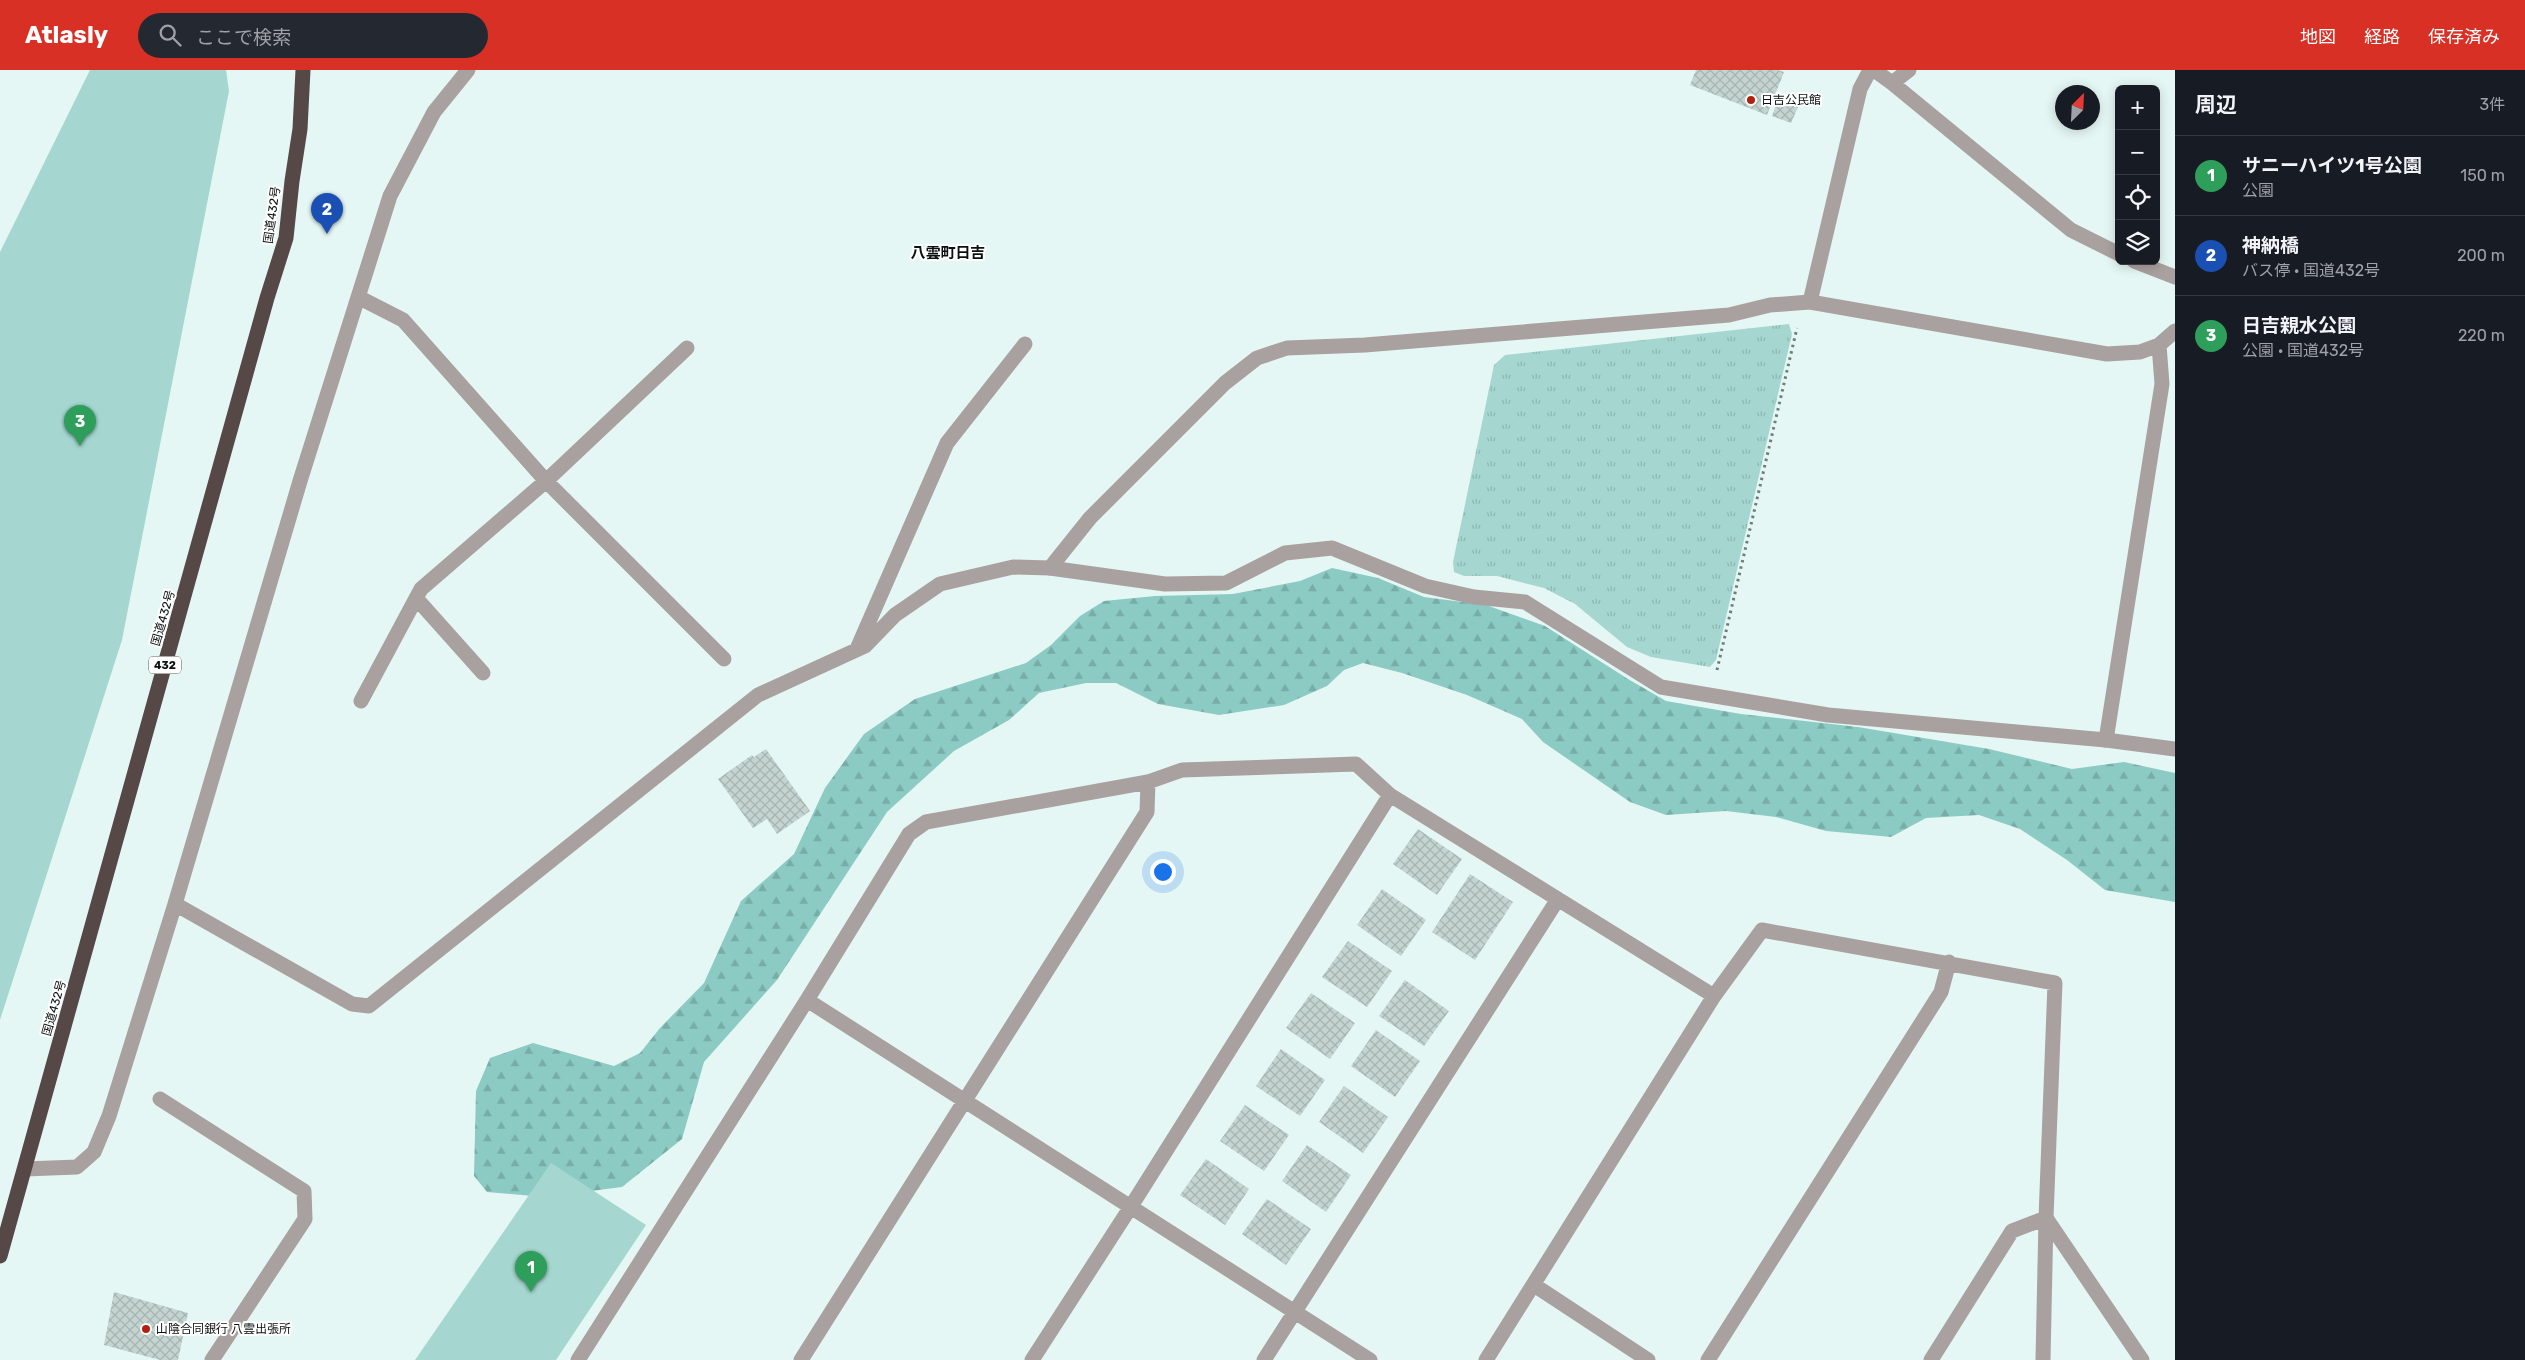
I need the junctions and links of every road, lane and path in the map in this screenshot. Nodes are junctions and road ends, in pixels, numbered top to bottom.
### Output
1 (303, 70) edge
2 (468, 70) edge
3 (1872, 70) edge
4 (1909, 70) edge
5 (1892, 83) junction
6 (2115, 252) edge
7 (2144, 265) edge
8 (2175, 277) edge
9 (358, 298) junction
10 (1806, 302) junction
11 (2175, 331) edge
12 (1026, 344) dead end
13 (2159, 345) junction
14 (687, 348) dead end
15 (546, 481) junction
16 (1050, 568) junction
17 (416, 598) junction
18 (856, 650) junction
19 (724, 659) dead end
20 (1717, 670) dead end
21 (483, 673) dead end
22 (362, 701) dead end
23 (2106, 740) junction
24 (2175, 749) edge
25 (1148, 782) junction
26 (1390, 795) junction
27 (1558, 899) junction
28 (175, 904) junction
29 (1950, 962) junction
30 (1714, 996) junction
31 (807, 1000) junction
32 (160, 1099) dead end
33 (965, 1102) junction
34 (25, 1170) junction
35 (1130, 1208) junction
36 (2046, 1218) junction
37 (0, 1256) edge
38 (1534, 1285) junction
39 (1295, 1312) junction
40 (212, 1360) edge
41 (578, 1360) edge
42 (801, 1360) edge
43 (1032, 1360) edge
44 (1264, 1360) edge
45 (1370, 1360) edge
46 (1486, 1360) edge
47 (1648, 1360) edge
48 (1708, 1360) edge
49 (1931, 1360) edge
50 (2043, 1360) edge
51 (2142, 1360) edge

1 - 34 highway, 国道432号 / 432
2 - 9 street
3 - 5 street
3 - 10 street
4 - 5 street
5 - 6 street
7 - 8 street
9 - 15 street
9 - 28 street
10 - 13 street
10 - 16 street
10 - 20 path
11 - 13 street
12 - 18 street
13 - 23 street
14 - 15 street
15 - 17 street
15 - 19 street
16 - 18 street
16 - 23 street
17 - 21 street
17 - 22 street
18 - 28 street
23 - 24 street
25 - 26 street
25 - 31 street
25 - 33 street
26 - 27 street
26 - 35 street
27 - 30 street
27 - 39 street
28 - 34 street
29 - 30 street
29 - 36 street
29 - 48 street
30 - 38 street
31 - 33 street
31 - 41 street
32 - 40 street
33 - 35 street
33 - 42 street
34 - 37 highway, 国道432号 / 432
35 - 39 street
35 - 43 street
36 - 49 street
36 - 50 street
36 - 51 street
38 - 46 street
38 - 47 street
39 - 44 street
39 - 45 street

